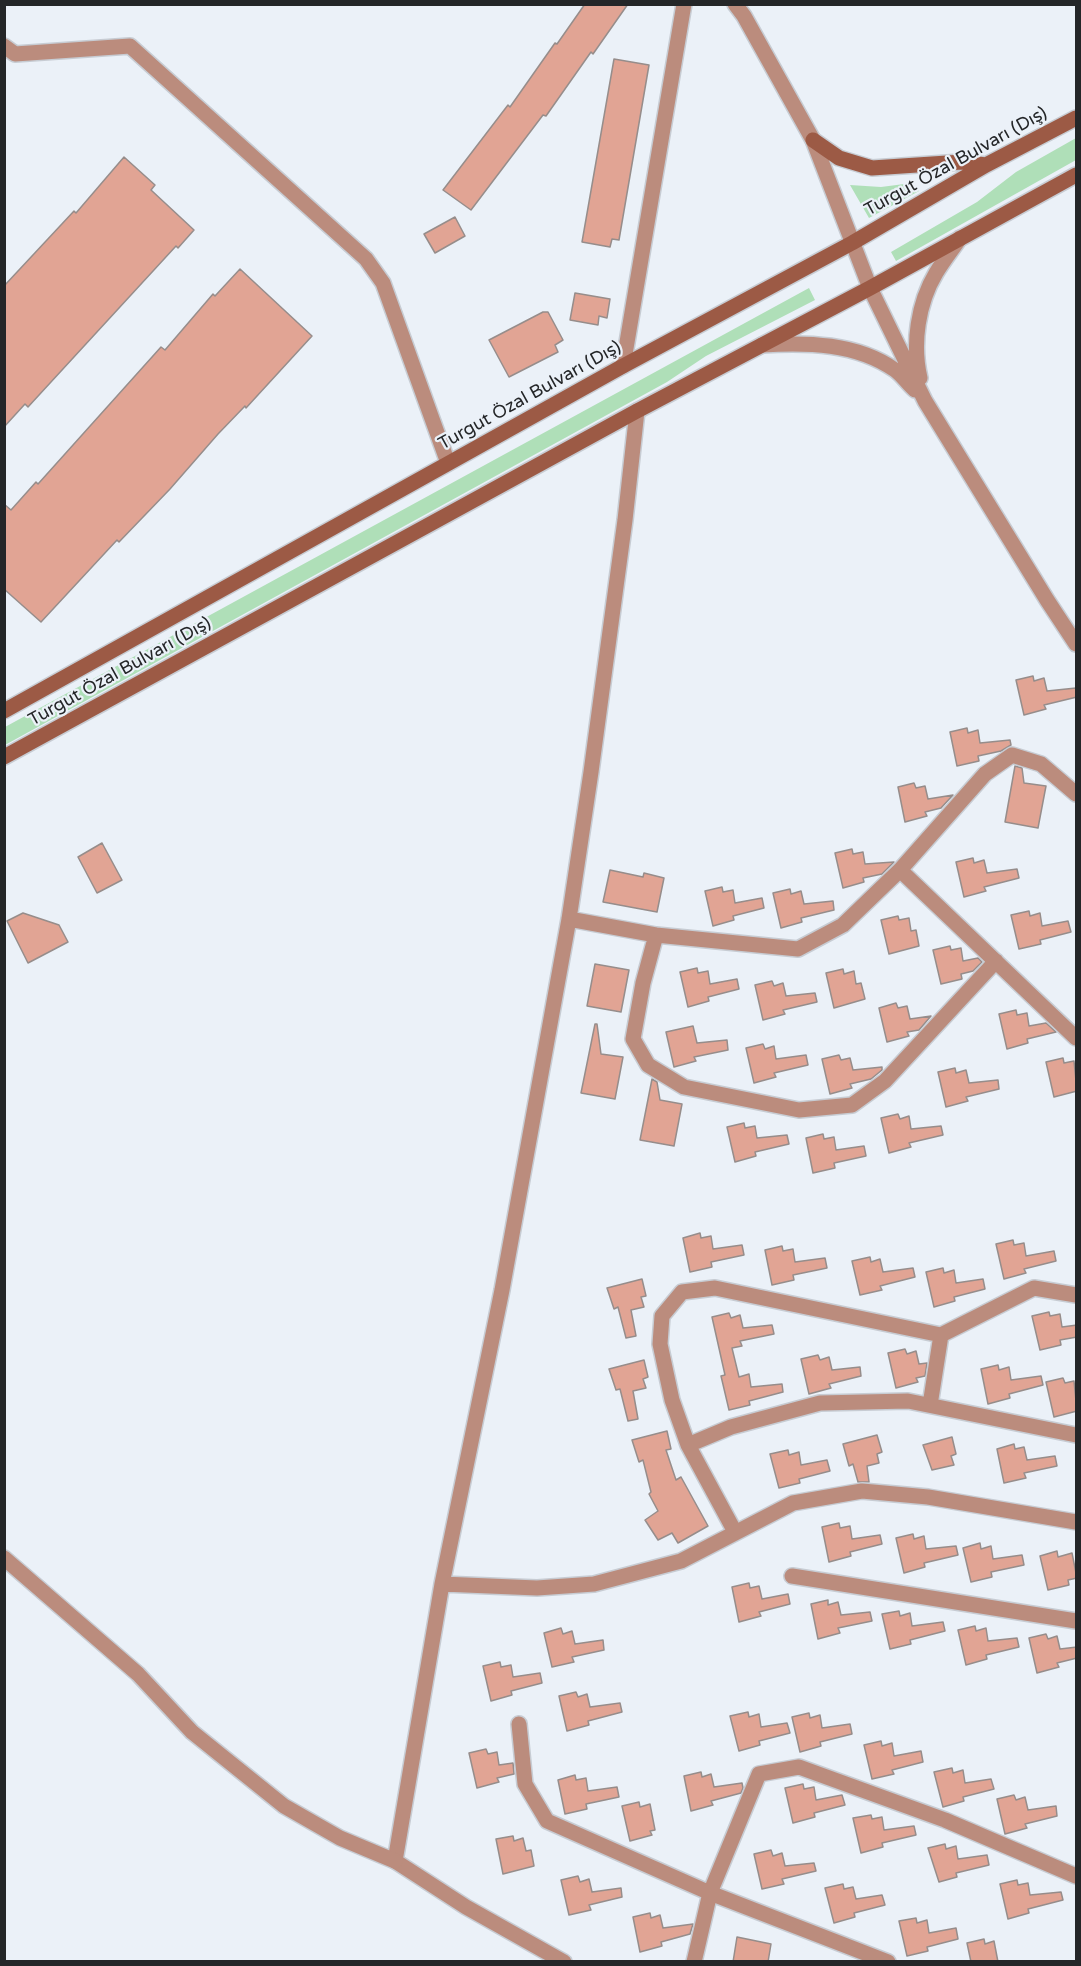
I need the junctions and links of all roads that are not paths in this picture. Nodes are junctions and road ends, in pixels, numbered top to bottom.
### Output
1 (684, 4) edge
2 (742, 8) edge
3 (4, 46) edge
4 (1077, 118) edge
5 (813, 140) junction
6 (986, 165) junction
7 (1077, 175) edge
8 (960, 238) junction
9 (852, 243) junction
10 (870, 288) junction
11 (762, 345) junction
12 (623, 366) junction
13 (925, 401) junction
14 (637, 411) junction
15 (448, 463) junction
16 (1077, 644) edge
17 (4, 711) edge
18 (4, 757) edge
19 (1077, 794) edge
20 (900, 870) junction
21 (569, 919) junction
22 (656, 935) junction
23 (996, 961) junction
24 (1077, 1038) edge
25 (1077, 1295) edge
26 (941, 1335) junction
27 (930, 1405) junction
28 (1077, 1435) edge
29 (688, 1445) junction
30 (1077, 1522) edge
31 (735, 1532) junction
32 (4, 1558) edge
33 (792, 1576) dead end
34 (442, 1584) junction
35 (1077, 1621) edge
36 (519, 1724) dead end
37 (395, 1861) junction
38 (1077, 1876) edge
39 (710, 1893) junction
40 (564, 1962) edge
41 (694, 1962) edge
42 (888, 1962) edge

1 - 12 street
2 - 5 street
3 - 15 street
4 - 6 main road, Turgut Özal Bulvarı (Dış)
5 - 6 main road
5 - 9 street
6 - 9 main road, Turgut Özal Bulvarı (Dış)
7 - 8 main road, Turgut Özal Bulvarı (Dış)
8 - 10 main road, Turgut Özal Bulvarı (Dış)
8 - 13 street
9 - 10 street
9 - 12 main road, Turgut Özal Bulvarı (Dış)
10 - 11 main road, Turgut Özal Bulvarı (Dış)
10 - 13 street
11 - 13 street
11 - 14 main road, Turgut Özal Bulvarı (Dış)
12 - 15 main road, Turgut Özal Bulvarı (Dış)
13 - 16 street
14 - 18 main road, Turgut Özal Bulvarı (Dış)
14 - 21 street
15 - 17 main road, Turgut Özal Bulvarı (Dış)
19 - 20 street
20 - 22 street
20 - 23 street
21 - 22 street
21 - 34 street
22 - 23 street
23 - 24 street
25 - 26 street
26 - 27 street
26 - 29 street
27 - 28 street
27 - 29 street
29 - 31 street
30 - 31 street
31 - 34 street
32 - 37 street
33 - 35 street
34 - 37 street
36 - 39 street
37 - 40 street
38 - 39 street
39 - 41 street
39 - 42 street

